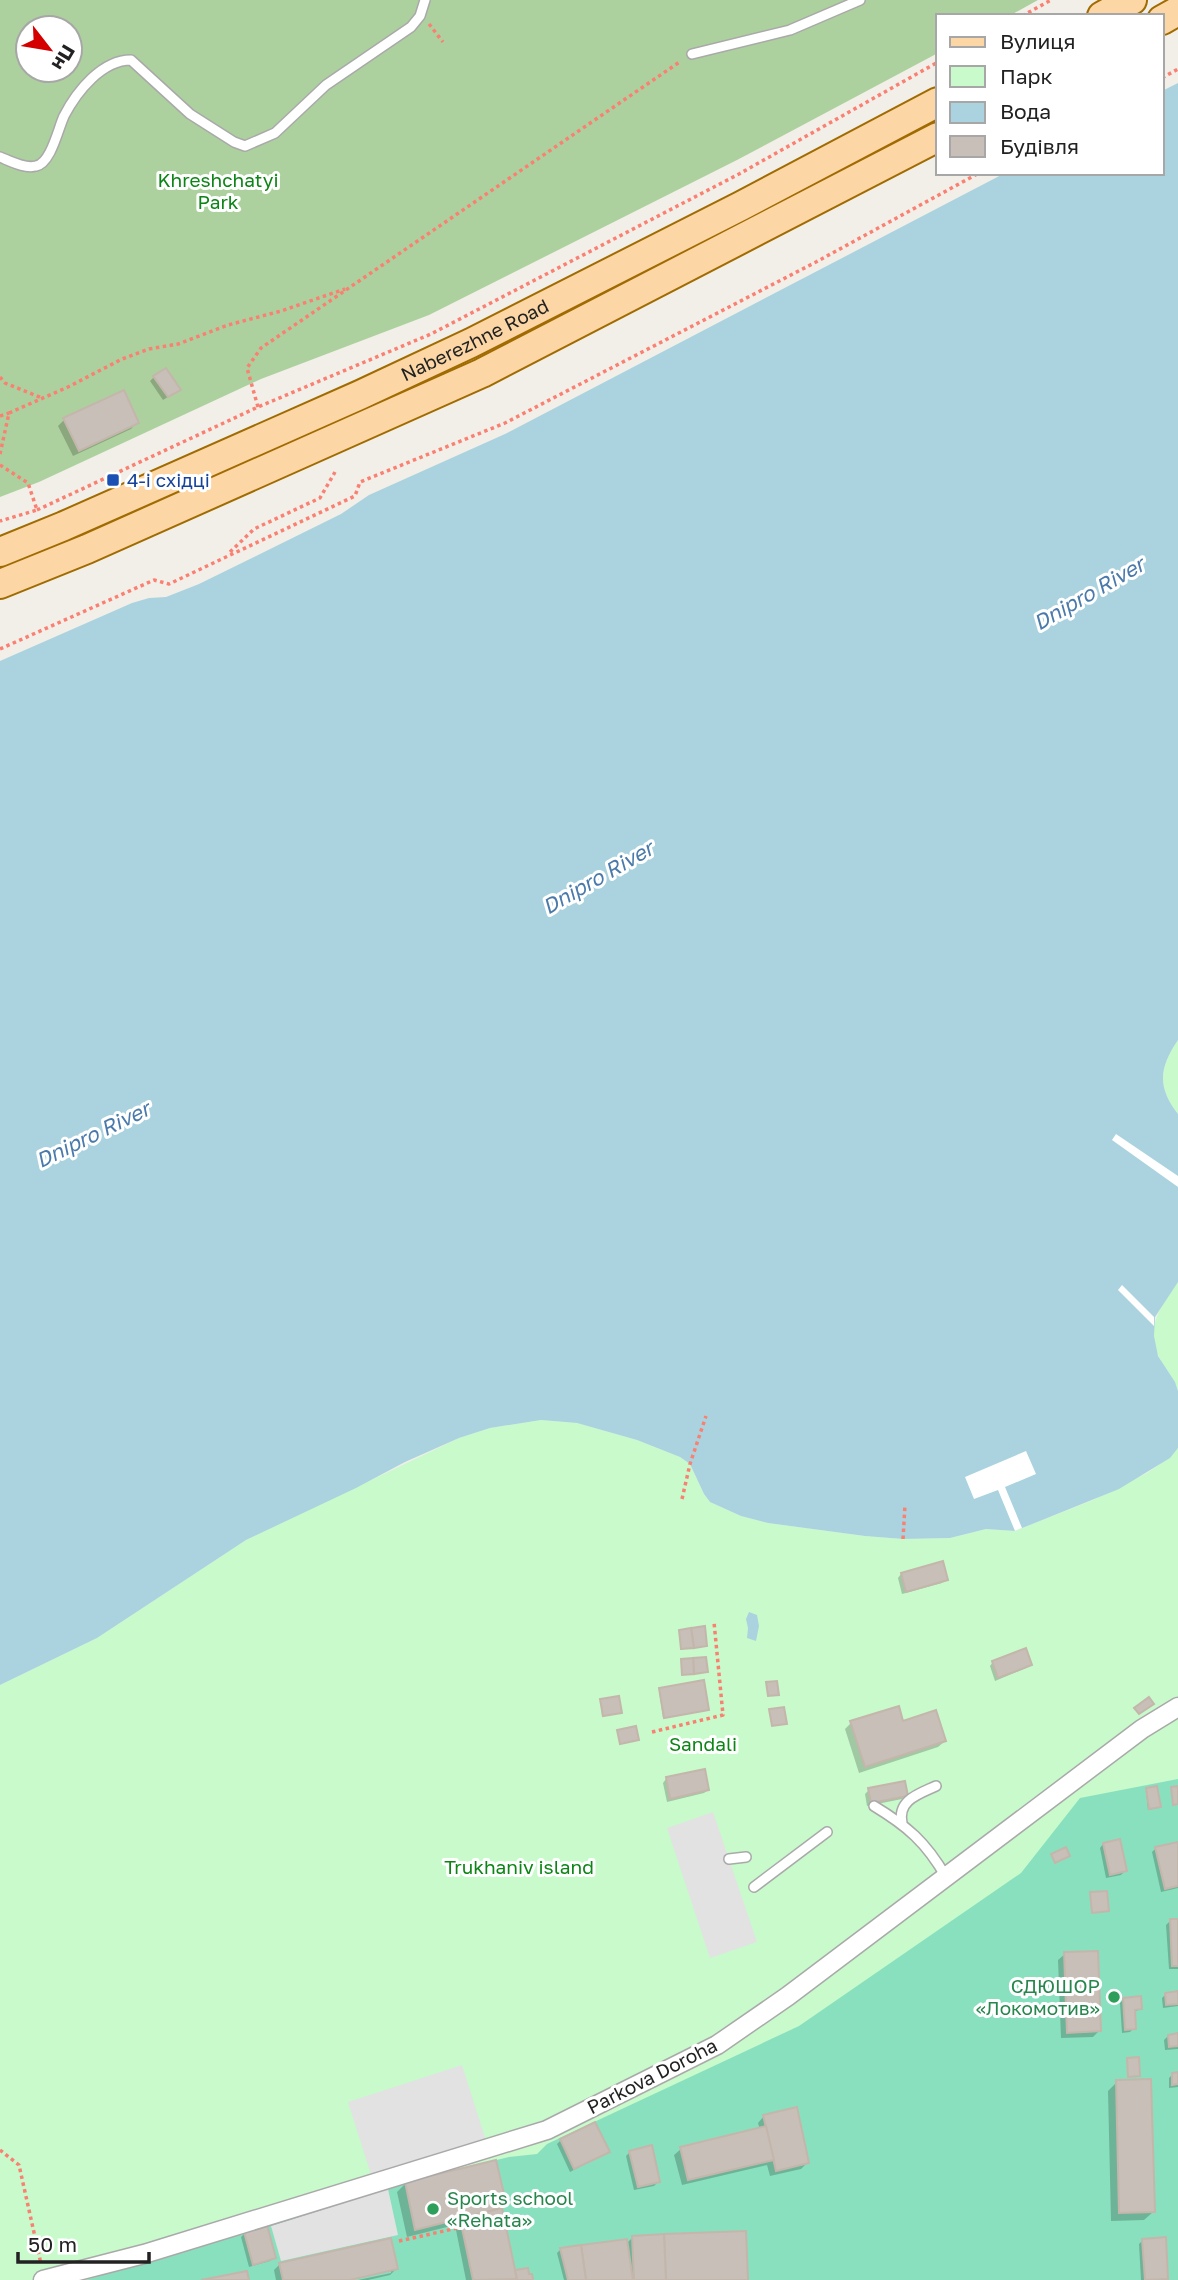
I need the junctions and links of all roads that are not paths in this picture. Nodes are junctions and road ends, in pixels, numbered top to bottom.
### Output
1 (425, 0) edge
2 (860, 0) edge
3 (1132, 0) edge
4 (1106, 14) edge
5 (692, 54) road end
6 (936, 103) edge
7 (936, 137) edge
8 (0, 157) edge
9 (0, 552) edge
10 (0, 584) edge
11 (1178, 1707) edge
12 (936, 1786) dead end
13 (874, 1805) dead end
14 (902, 1824) junction
15 (827, 1832) dead end
16 (746, 1857) dead end
17 (729, 1858) dead end
18 (946, 1877) junction
19 (754, 1887) dead end
20 (44, 2280) edge

1 - 8 lane
2 - 5 lane
3 - 4 main road
6 - 9 main road, Naberezhne Road
7 - 10 main road, Naberezhne Road
11 - 18 street, Parkova Doroha
12 - 14 lane
13 - 14 lane
14 - 18 lane
15 - 19 lane
16 - 17 lane
18 - 20 street, Parkova Doroha

